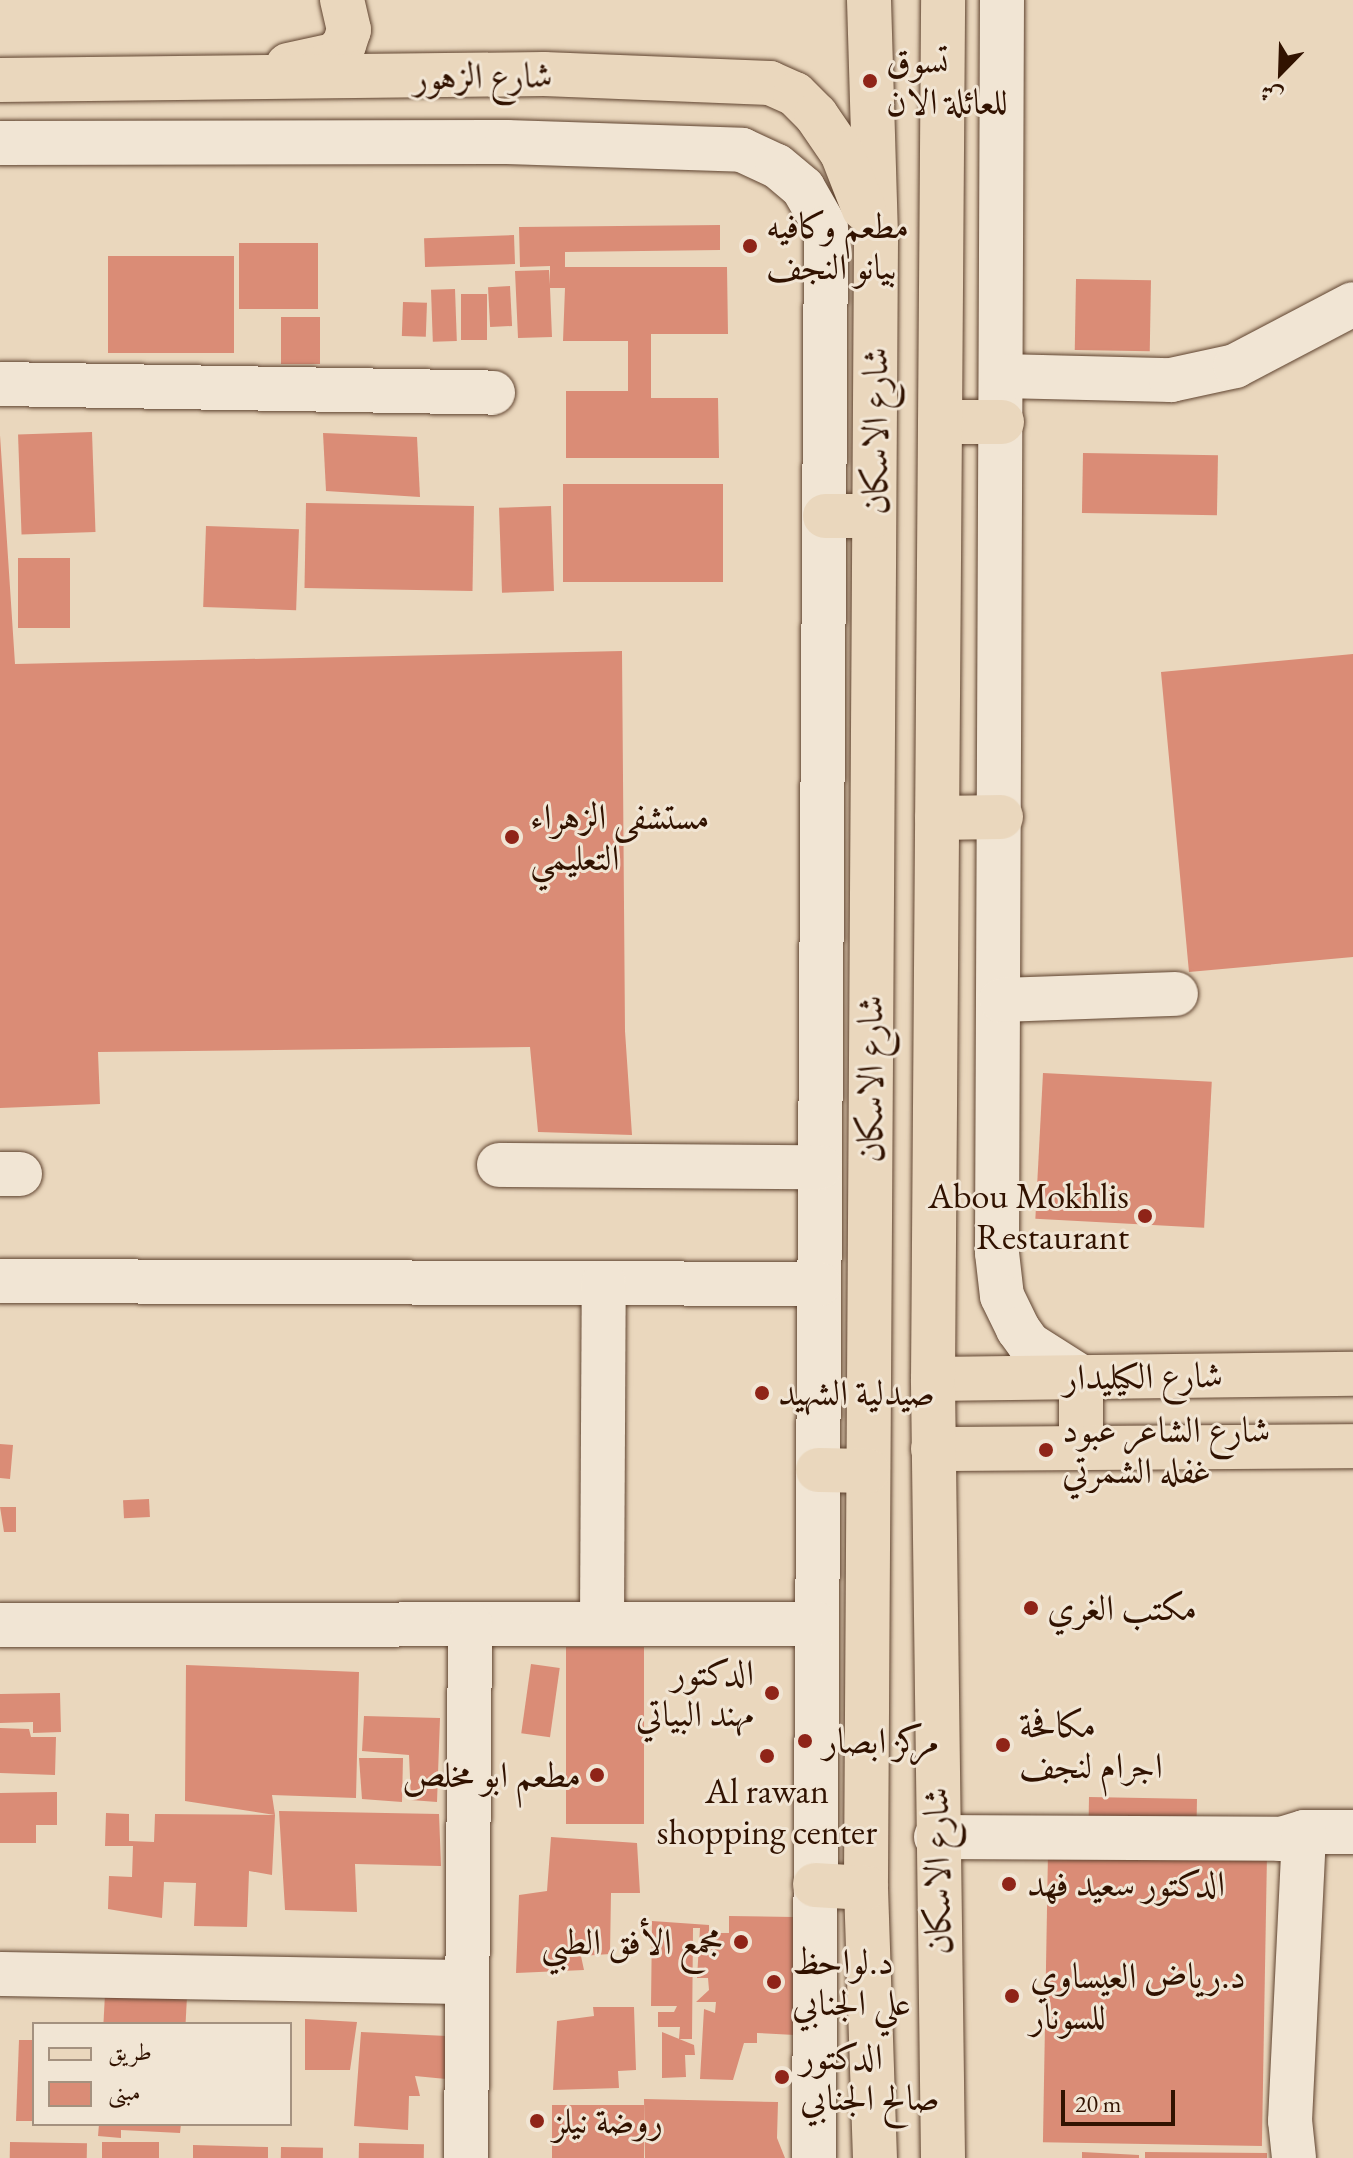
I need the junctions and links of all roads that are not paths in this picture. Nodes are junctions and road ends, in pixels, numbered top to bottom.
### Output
1 (342, 0) edge
2 (869, 0) edge
3 (943, 0) edge
4 (1002, 0) edge
5 (0, 80) edge
6 (219, 80) junction
7 (0, 143) edge
8 (876, 240) junction
9 (1353, 304) edge
10 (1002, 376) junction
11 (0, 384) edge
12 (493, 393) dead end
13 (940, 422) junction
14 (1002, 422) junction
15 (825, 516) junction
16 (874, 516) junction
17 (1001, 817) junction
18 (937, 818) junction
19 (1176, 994) dead end
20 (1001, 1000) junction
21 (499, 1165) dead end
22 (820, 1167) junction
23 (0, 1281) edge
24 (604, 1283) junction
25 (819, 1284) junction
26 (1353, 1374) edge
27 (1081, 1377) junction
28 (933, 1379) junction
29 (1353, 1446) edge
30 (1081, 1448) junction
31 (933, 1449) junction
32 (818, 1470) junction
33 (868, 1471) junction
34 (602, 1620) junction
35 (470, 1624) junction
36 (817, 1624) junction
37 (0, 1625) edge
38 (1304, 1832) junction
39 (1353, 1832) edge
40 (936, 1837) junction
41 (815, 1885) junction
42 (866, 1888) junction
43 (0, 1974) edge
44 (467, 1982) junction
45 (466, 2158) edge
46 (814, 2158) edge
47 (875, 2158) edge
48 (943, 2158) edge
49 (1294, 2158) edge

1 - 6 main road
2 - 8 main road, شارع الاسكان
3 - 13 main road, شارع الاسكان
4 - 10 street
5 - 6 main road, شارع الزهور
6 - 8 main road, شارع الزهور
7 - 15 street
8 - 16 main road, شارع الاسكان
9 - 10 street
10 - 14 street
11 - 12 street
13 - 14 main road
13 - 18 main road, شارع الاسكان
14 - 17 street
15 - 16 main road
15 - 22 street
16 - 33 main road, شارع الاسكان
17 - 18 main road
17 - 20 street
18 - 28 main road, شارع الاسكان
19 - 20 street
20 - 27 street
21 - 22 street
22 - 25 street
23 - 24 street
24 - 25 street
24 - 34 street
25 - 32 street
26 - 27 main road, شارع الكيليدار
27 - 28 main road, شارع الكيليدار
27 - 30 main road
28 - 31 main road, شارع الاسكان
29 - 30 main road, شارع الكيليدار
30 - 31 main road, شارع الكيليدار
31 - 40 main road, شارع الاسكان
32 - 33 main road
32 - 36 street
33 - 42 main road, شارع الاسكان
34 - 35 street
34 - 36 street
35 - 37 street
35 - 44 street
36 - 41 street
38 - 39 street
38 - 40 street
38 - 49 street
40 - 48 main road, شارع الاسكان
41 - 42 main road
41 - 46 street
42 - 47 main road, شارع الاسكان
43 - 44 street
44 - 45 street

